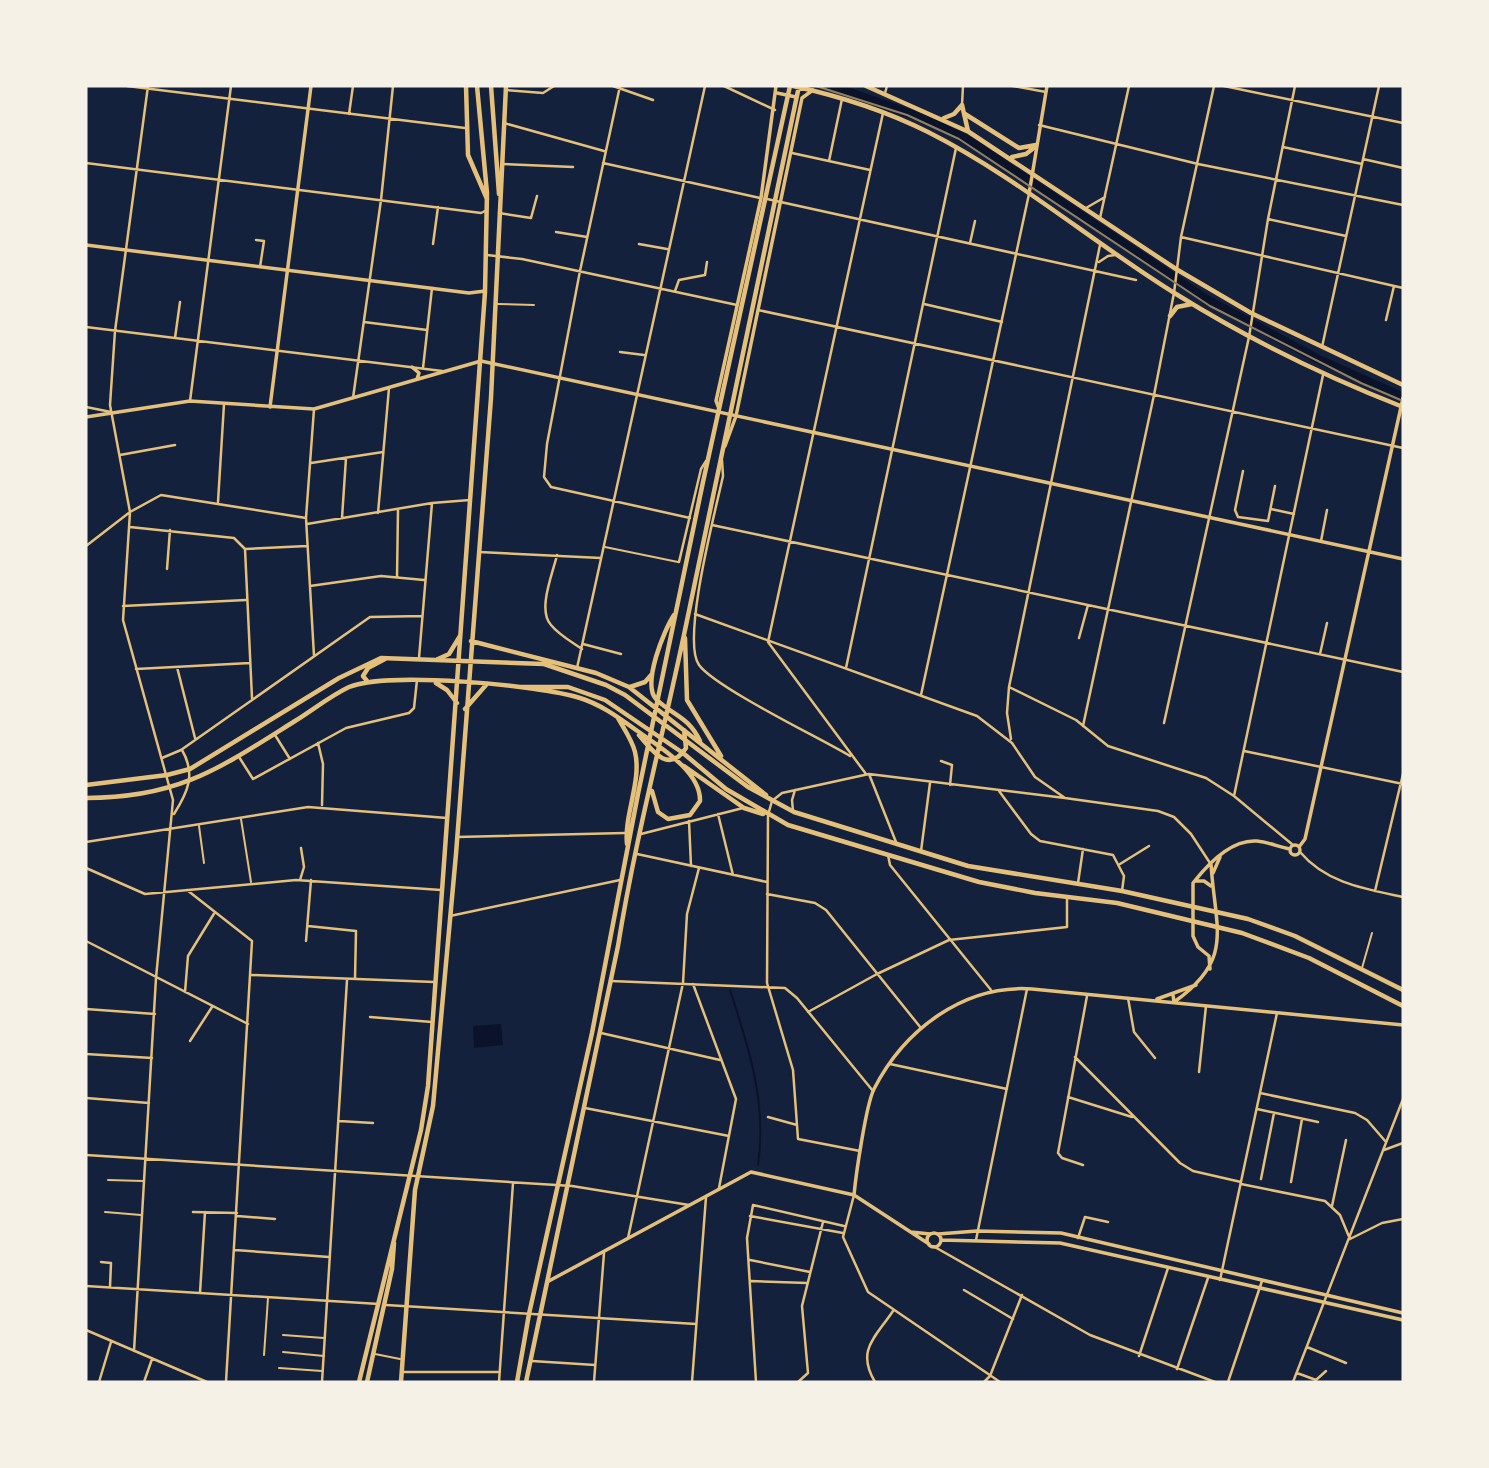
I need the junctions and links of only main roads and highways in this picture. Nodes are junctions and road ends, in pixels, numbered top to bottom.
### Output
1 (466, 86) edge
2 (477, 86) edge
3 (491, 86) edge
4 (794, 86) edge
5 (866, 86) edge
6 (506, 88) edge
7 (965, 114) junction
8 (944, 118) junction
9 (969, 132) junction
10 (1011, 157) junction
11 (499, 195) junction
12 (487, 196) junction
13 (1192, 304) junction
14 (1170, 316) road end
15 (1403, 385) edge
16 (1403, 404) edge
17 (676, 611) junction
18 (462, 632) junction
19 (685, 632) junction
20 (471, 641) junction
21 (505, 652) junction
22 (389, 658) junction
23 (435, 659) junction
24 (459, 661) junction
25 (469, 661) junction
26 (528, 663) junction
27 (544, 664) junction
28 (575, 667) junction
29 (652, 674) junction
30 (367, 681) junction
31 (432, 681) junction
32 (458, 683) junction
33 (467, 684) junction
34 (486, 685) junction
35 (520, 687) junction
36 (629, 687) junction
37 (457, 703) junction
38 (465, 710) junction
39 (617, 717) junction
40 (682, 727) junction
41 (634, 729) junction
42 (701, 741) junction
43 (687, 742) junction
44 (701, 752) junction
45 (682, 753) junction
46 (723, 759) junction
47 (678, 762) junction
48 (695, 764) junction
49 (86, 785) edge
50 (651, 790) junction
51 (86, 798) edge
52 (772, 801) junction
53 (768, 815) junction
54 (627, 852) junction
55 (1403, 990) edge
56 (1403, 1006) edge
57 (394, 1242) junction
58 (359, 1382) edge
59 (367, 1382) edge
60 (401, 1382) edge
61 (517, 1382) edge
62 (526, 1382) edge

1 - 12 main road
2 - 12 main road
3 - 11 main road
4 - 13 main road
4 - 17 main road
4 - 19 main road
5 - 8 main road
6 - 11 main road
7 - 8 main road
7 - 9 main road
7 - 10 main road
8 - 9 main road
9 - 10 main road
10 - 15 main road
11 - 20 main road
12 - 18 main road
13 - 14 main road
13 - 16 main road
17 - 29 main road
17 - 54 main road
18 - 23 main road
18 - 24 main road
19 - 46 main road
19 - 50 main road
20 - 21 main road
20 - 25 main road
21 - 26 main road
21 - 28 main road
22 - 23 main road
22 - 30 main road
22 - 49 main road
23 - 24 main road
24 - 25 main road
24 - 32 main road
25 - 26 main road
25 - 33 main road
26 - 27 main road
27 - 28 main road
27 - 43 main road
28 - 36 main road
29 - 36 main road
29 - 42 main road
30 - 31 main road
30 - 51 main road
31 - 32 main road
31 - 37 main road
32 - 33 main road
32 - 37 main road
33 - 34 main road
33 - 38 main road
34 - 35 main road
34 - 38 main road
35 - 39 main road
35 - 45 main road
36 - 40 main road
37 - 57 main road
38 - 60 main road
39 - 41 main road
39 - 54 main road
40 - 42 main road
40 - 43 main road
41 - 47 main road
41 - 47 main road
42 - 44 main road
42 - 46 main road
43 - 44 main road
43 - 45 main road
44 - 48 main road
44 - 52 main road
45 - 47 main road
45 - 48 main road
46 - 52 main road
47 - 50 main road
47 - 53 main road
48 - 53 main road
50 - 62 main road
52 - 55 main road
53 - 56 main road
54 - 61 main road
57 - 58 main road
57 - 59 main road

